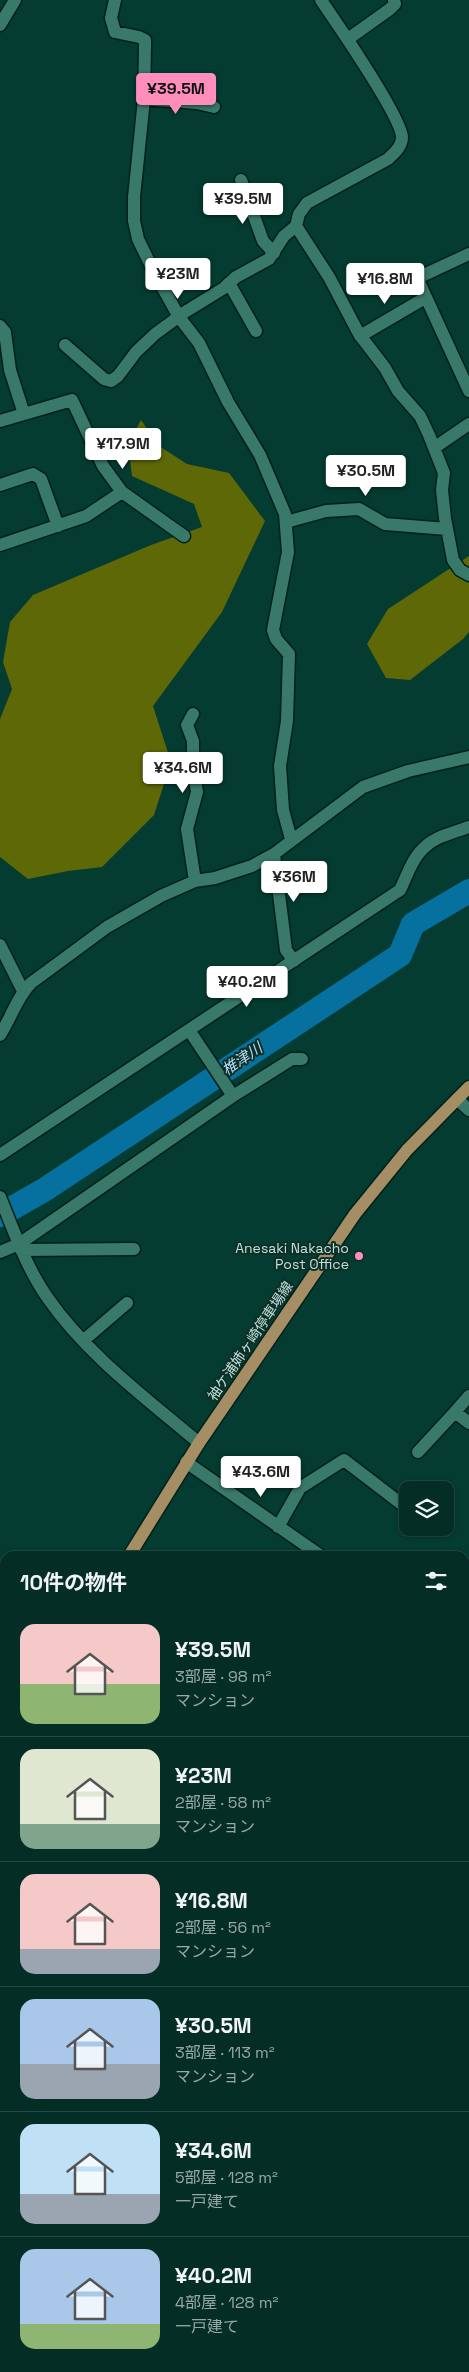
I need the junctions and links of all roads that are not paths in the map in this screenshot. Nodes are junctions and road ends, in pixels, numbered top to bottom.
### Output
1 (15, 0) edge
2 (115, 0) edge
3 (321, 0) edge
4 (394, 0) edge
5 (2, 19) edge
6 (348, 39) junction
7 (144, 99) junction
8 (214, 106) dead end
9 (241, 180) dead end
10 (296, 226) junction
11 (274, 253) junction
12 (469, 254) edge
13 (229, 283) junction
14 (426, 298) junction
15 (179, 317) junction
16 (0, 326) edge
17 (256, 331) dead end
18 (360, 336) junction
19 (65, 345) dead end
20 (5, 368) edge
21 (469, 390) edge
22 (24, 414) junction
23 (0, 421) edge
24 (469, 424) edge
25 (434, 448) junction
26 (0, 485) edge
27 (122, 492) junction
28 (286, 522) junction
29 (58, 526) junction
30 (447, 530) junction
31 (184, 536) dead end
32 (0, 545) edge
33 (469, 575) edge
34 (193, 714) dead end
35 (469, 757) edge
36 (469, 827) edge
37 (291, 839) junction
38 (274, 854) junction
39 (195, 880) junction
40 (0, 945) edge
41 (294, 960) junction
42 (23, 991) junction
43 (189, 1030) junction
44 (0, 1035) edge
45 (302, 1059) dead end
46 (469, 1087) edge
47 (233, 1096) junction
48 (457, 1098) junction
49 (469, 1110) edge
50 (0, 1155) edge
51 (0, 1197) edge
52 (20, 1247) junction
53 (134, 1249) dead end
54 (0, 1252) edge
55 (127, 1303) dead end
56 (84, 1340) junction
57 (469, 1396) edge
58 (455, 1412) junction
59 (469, 1423) edge
60 (199, 1443) junction
61 (421, 1444) dead end
62 (186, 1462) junction
63 (399, 1502) edge
64 (278, 1527) junction
65 (132, 1551) edge
66 (314, 1551) edge

1 - 5 street
2 - 7 street
3 - 6 street
4 - 6 street
6 - 10 street
7 - 8 street
7 - 15 street
9 - 11 street
10 - 11 street
10 - 18 street
11 - 13 street
12 - 14 street
13 - 15 street
13 - 17 street
14 - 18 street
14 - 21 street
15 - 19 street
15 - 28 street
16 - 20 street
18 - 25 street
20 - 22 street
22 - 23 street
22 - 27 street
24 - 25 street
25 - 30 street
26 - 29 street
27 - 29 street
27 - 31 street
28 - 30 street
28 - 37 street
29 - 32 street
30 - 33 street
34 - 39 street
35 - 37 street
36 - 41 street
37 - 38 street
38 - 39 street
38 - 41 street
39 - 42 street
40 - 42 street
41 - 43 street
42 - 44 street
43 - 47 street
43 - 50 street
45 - 47 street
46 - 48 main road, 袖ケ浦姉ヶ崎停車場線
47 - 52 street
48 - 49 street
48 - 60 main road, 袖ケ浦姉ヶ崎停車場線
51 - 52 street
52 - 53 street
52 - 54 street
52 - 56 street
55 - 56 street
56 - 60 street
57 - 58 street
58 - 59 street
58 - 61 street
60 - 62 main road, 袖ケ浦姉ヶ崎停車場線
62 - 64 street
62 - 65 main road, 袖ケ浦姉ヶ崎停車場線
63 - 64 street
64 - 66 street

